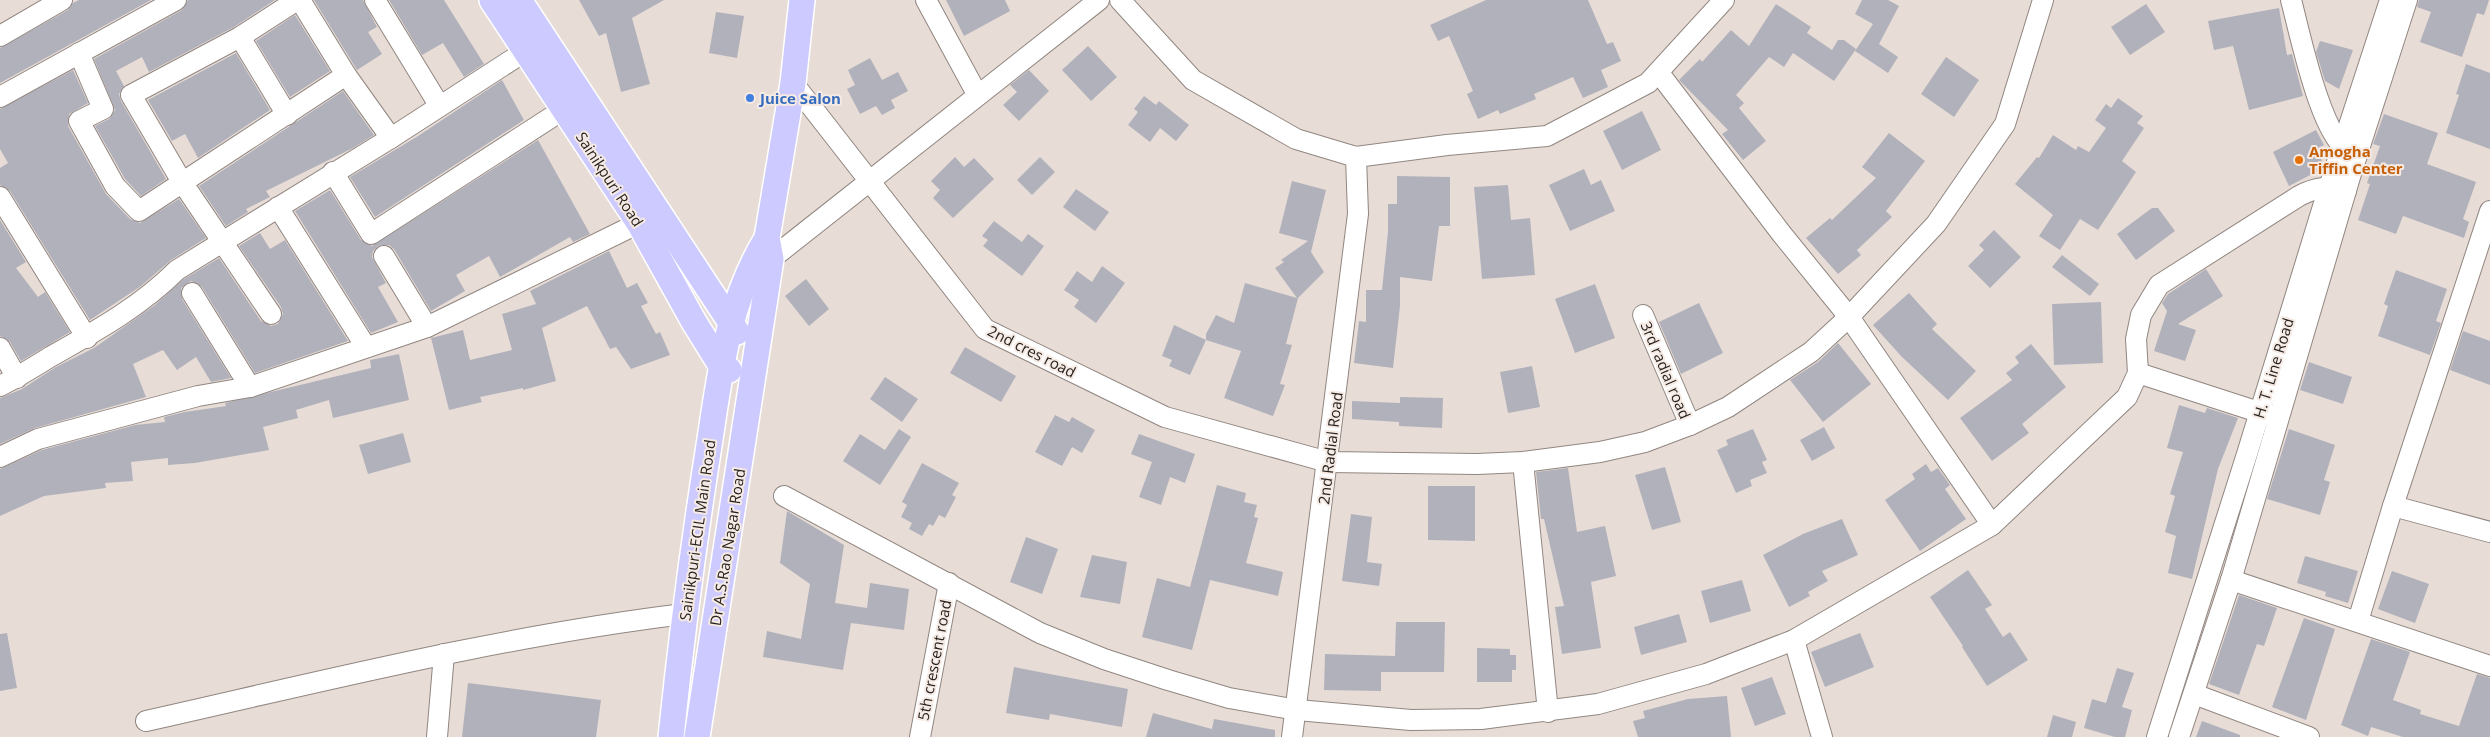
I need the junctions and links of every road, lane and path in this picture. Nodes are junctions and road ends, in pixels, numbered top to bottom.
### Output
1 (62, 0) edge
2 (176, 0) edge
3 (298, 0) edge
4 (375, 0) edge
5 (492, 0) edge
6 (519, 0) edge
7 (802, 0) edge
8 (926, 0) edge
9 (1099, 0) edge
10 (1120, 0) edge
11 (1724, 0) edge
12 (2043, 0) edge
13 (2291, 0) edge
14 (2390, 0) edge
15 (2407, 0) edge
16 (0, 36) edge
17 (240, 37) junction
18 (527, 50) junction
19 (79, 53) junction
20 (1659, 73) junction
21 (346, 75) junction
22 (793, 83) junction
23 (977, 94) junction
24 (0, 97) edge
25 (440, 105) junction
26 (564, 110) junction
27 (287, 115) junction
28 (391, 138) junction
29 (2350, 152) junction
30 (1356, 158) junction
31 (333, 172) junction
32 (182, 182) junction
33 (868, 183) junction
34 (2337, 189) junction
35 (0, 197) edge
36 (278, 207) junction
37 (2490, 211) edge
38 (640, 223) junction
39 (224, 242) junction
40 (764, 252) junction
41 (384, 256) dead end
42 (704, 280) junction
43 (192, 293) dead end
44 (271, 314) dead end
45 (1643, 315) dead end
46 (1849, 316) junction
47 (731, 324) junction
48 (427, 327) junction
49 (86, 338) junction
50 (0, 348) edge
51 (366, 348) junction
52 (754, 357) junction
53 (720, 364) junction
54 (2138, 373) junction
55 (8, 382) edge
56 (250, 388) junction
57 (751, 388) junction
58 (2260, 411) junction
59 (2278, 420) junction
60 (1690, 425) junction
61 (0, 458) edge
62 (1328, 462) junction
63 (1523, 462) junction
64 (784, 496) dead end
65 (2393, 506) junction
66 (1992, 525) junction
67 (2490, 532) edge
68 (2231, 580) junction
69 (949, 583) junction
70 (684, 614) junction
71 (2358, 621) junction
72 (1794, 640) junction
73 (444, 654) junction
74 (2490, 666) edge
75 (2194, 694) junction
76 (1296, 710) junction
77 (1548, 712) junction
78 (146, 721) dead end
79 (437, 737) edge
80 (671, 737) edge
81 (697, 737) edge
82 (920, 737) edge
83 (1292, 737) edge
84 (1822, 737) edge
85 (2157, 737) edge
86 (2179, 737) edge
87 (2309, 737) edge

1 - 16 street
2 - 19 street
3 - 17 street
3 - 21 street
4 - 25 street
5 - 18 main road, Sainikpuri Road
6 - 42 main road, Sainikpuri Road
7 - 22 main road
8 - 23 street
9 - 23 street
10 - 30 street
11 - 20 street
12 - 46 street, 2nd cres road
13 - 29 street
14 - 29 street, H. T. Line Road
15 - 29 street, H. T. Line Road
17 - 27 street
17 - 32 street
18 - 25 street
18 - 26 main road, Sainikpuri Road
19 - 24 street
19 - 32 street
20 - 30 street
20 - 46 street
21 - 27 street
21 - 28 street
22 - 33 street, 2nd cres road
22 - 40 main road
23 - 33 street
25 - 28 street
26 - 31 street
26 - 38 main road, Sainikpuri Road
27 - 32 street
28 - 31 street
29 - 34 street, H. T. Line Road
30 - 62 street, 2nd Radial Road
31 - 36 street
32 - 39 street
33 - 40 street
33 - 62 street, 2nd cres road
34 - 54 street
34 - 58 street, H. T. Line Road
34 - 59 street, H. T. Line Road
35 - 49 street
36 - 39 street
36 - 51 street
37 - 65 street
38 - 48 street
38 - 53 main road, Sainikpuri Road
39 - 44 street
39 - 49 street
40 - 42 main road
40 - 47 main road, Sainikpuri-ECIL Main Road
40 - 52 main road
41 - 48 street
42 - 47 main road, Sainikpuri Road
43 - 56 street
45 - 60 street, 3rd radial road
46 - 60 street, 2nd cres road
46 - 66 street
47 - 52 main road, Sainikpuri Road
47 - 53 main road, Sainikpuri-ECIL Main Road
48 - 51 street
49 - 55 street
50 - 55 street
51 - 56 street
52 - 57 main road, Dr A.S.Rao Nagar Road
53 - 57 main road
53 - 70 main road, Sainikpuri-ECIL Main Road
54 - 58 street
54 - 66 street
56 - 61 street
57 - 81 main road, Dr A.S.Rao Nagar Road
58 - 59 street
58 - 85 street, H. T. Line Road
59 - 68 street, H. T. Line Road
60 - 63 street, 2nd cres road
62 - 63 street, 2nd cres road
62 - 76 street, 2nd Radial Road
63 - 77 street
64 - 69 street
65 - 67 street
65 - 71 street
66 - 72 street
68 - 71 street
68 - 75 street, H. T. Line Road
69 - 76 street
69 - 82 street, 5th crescent road
70 - 73 street
70 - 80 main road, Sainikpuri-ECIL Main Road
71 - 74 street
72 - 77 street
72 - 84 street
73 - 78 street
73 - 79 street
75 - 86 street, H. T. Line Road
75 - 87 street
76 - 77 street
76 - 83 street, 2nd Radial Road

